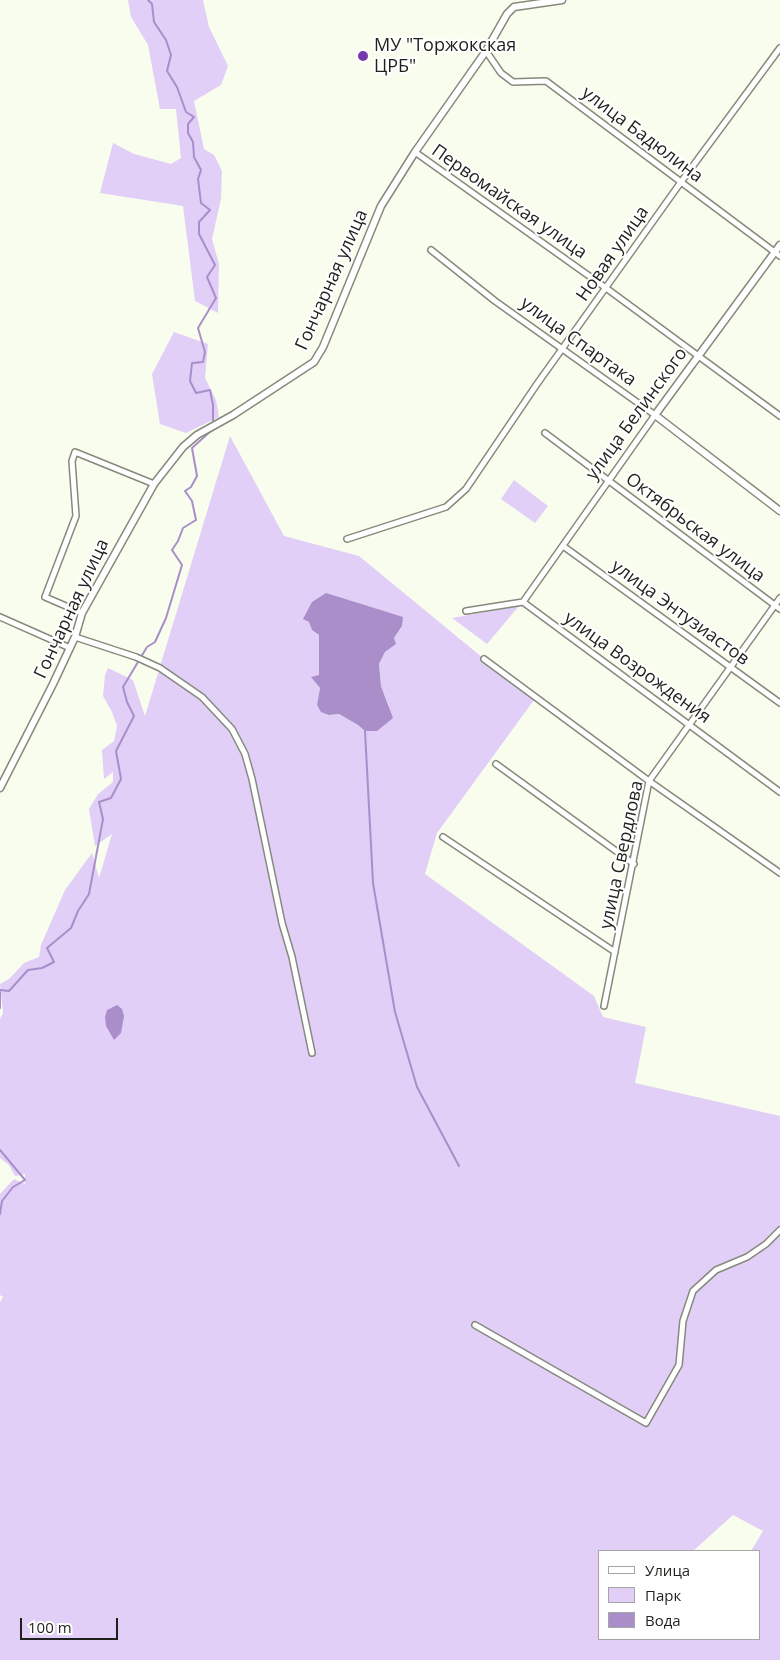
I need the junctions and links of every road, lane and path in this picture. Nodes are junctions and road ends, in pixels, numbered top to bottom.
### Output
1 (562, 0) edge
2 (544, 1) edge
3 (780, 48) edge
4 (486, 51) junction
5 (415, 152) junction
6 (681, 182) junction
7 (780, 245) edge
8 (431, 250) dead end
9 (778, 254) edge
10 (606, 288) junction
11 (562, 350) junction
12 (698, 354) junction
13 (655, 416) junction
14 (780, 416) edge
15 (544, 433) dead end
16 (608, 480) junction
17 (154, 484) junction
18 (780, 511) edge
19 (347, 539) dead end
20 (563, 546) junction
21 (780, 598) edge
22 (523, 602) junction
23 (775, 605) junction
24 (780, 609) edge
25 (466, 611) dead end
26 (82, 613) junction
27 (0, 617) edge
28 (75, 637) junction
29 (70, 648) junction
30 (484, 659) dead end
31 (731, 667) junction
32 (780, 703) edge
33 (690, 724) junction
34 (496, 764) dead end
35 (649, 781) junction
36 (0, 788) edge
37 (780, 792) edge
38 (443, 837) dead end
39 (634, 864) junction
40 (780, 873) edge
41 (615, 952) junction
42 (604, 1006) dead end
43 (312, 1053) dead end
44 (780, 1230) edge
45 (475, 1325) dead end

1 - 2 street
2 - 4 street, Гончарная улица
3 - 6 street, Новая улица
4 - 5 street, Гончарная улица
4 - 6 street, улица Бадюлина
5 - 10 street, Первомайская улица
5 - 17 street, Гончарная улица
6 - 9 street, улица Бадюлина
6 - 10 street, Новая улица
7 - 9 street, улица Белинского
8 - 11 street, улица Спартака
9 - 12 street, улица Белинского
10 - 11 street, Новая улица
10 - 12 street, Первомайская улица
11 - 13 street, улица Спартака
11 - 19 street, Новая улица
12 - 13 street, улица Белинского
12 - 14 street, Первомайская улица
13 - 16 street, улица Белинского
13 - 18 street, улица Спартака
15 - 16 street, Октябрьская улица
16 - 20 street, улица Белинского
16 - 23 street, Октябрьская улица
17 - 26 street, Гончарная улица
17 - 26 street
20 - 22 street, улица Белинского
20 - 31 street, улица Энтузиастов
21 - 23 street, улица Свердлова
22 - 25 street
22 - 33 street, улица Возрождения
23 - 24 street, Октябрьская улица
23 - 31 street, улица Свердлова
26 - 28 street, Гончарная улица
27 - 29 street
28 - 29 street, Гончарная улица
28 - 43 street
29 - 36 street, Гончарная улица
30 - 35 street
31 - 32 street, улица Энтузиастов
31 - 33 street, улица Свердлова
33 - 35 street, улица Свердлова
33 - 37 street, улица Возрождения
34 - 39 street
35 - 39 street, улица Свердлова
35 - 40 street
38 - 41 street
39 - 41 street, улица Свердлова
41 - 42 street, улица Свердлова
44 - 45 street

